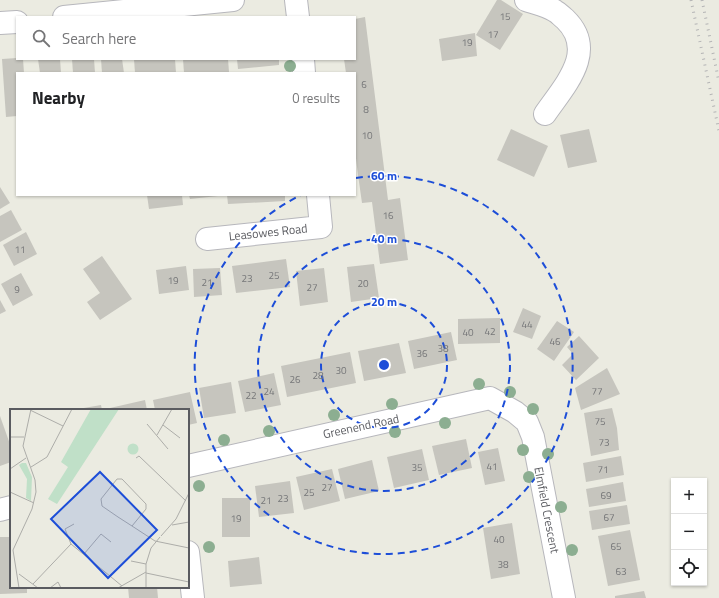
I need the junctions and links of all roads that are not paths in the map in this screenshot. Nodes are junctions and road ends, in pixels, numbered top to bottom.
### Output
1 (233, 0) edge
2 (296, 0) edge
3 (526, 0) edge
4 (74, 16) edge
5 (298, 16) edge
6 (16, 22) edge
7 (0, 23) edge
8 (303, 60) edge
9 (304, 72) edge
10 (545, 114) dead end
11 (318, 196) edge
12 (207, 239) dead end
13 (527, 422) joint
14 (189, 466) edge
15 (10, 507) edge
16 (0, 510) edge
17 (189, 561) edge
18 (193, 598) edge
19 (564, 598) edge

1 - 4 street
2 - 5 street
3 - 10 street
6 - 7 street
8 - 9 street
11 - 12 street, Leasowes Road
13 - 14 street, Greenend Road
13 - 19 street, Elmfield Crescent
15 - 16 street
17 - 18 street

